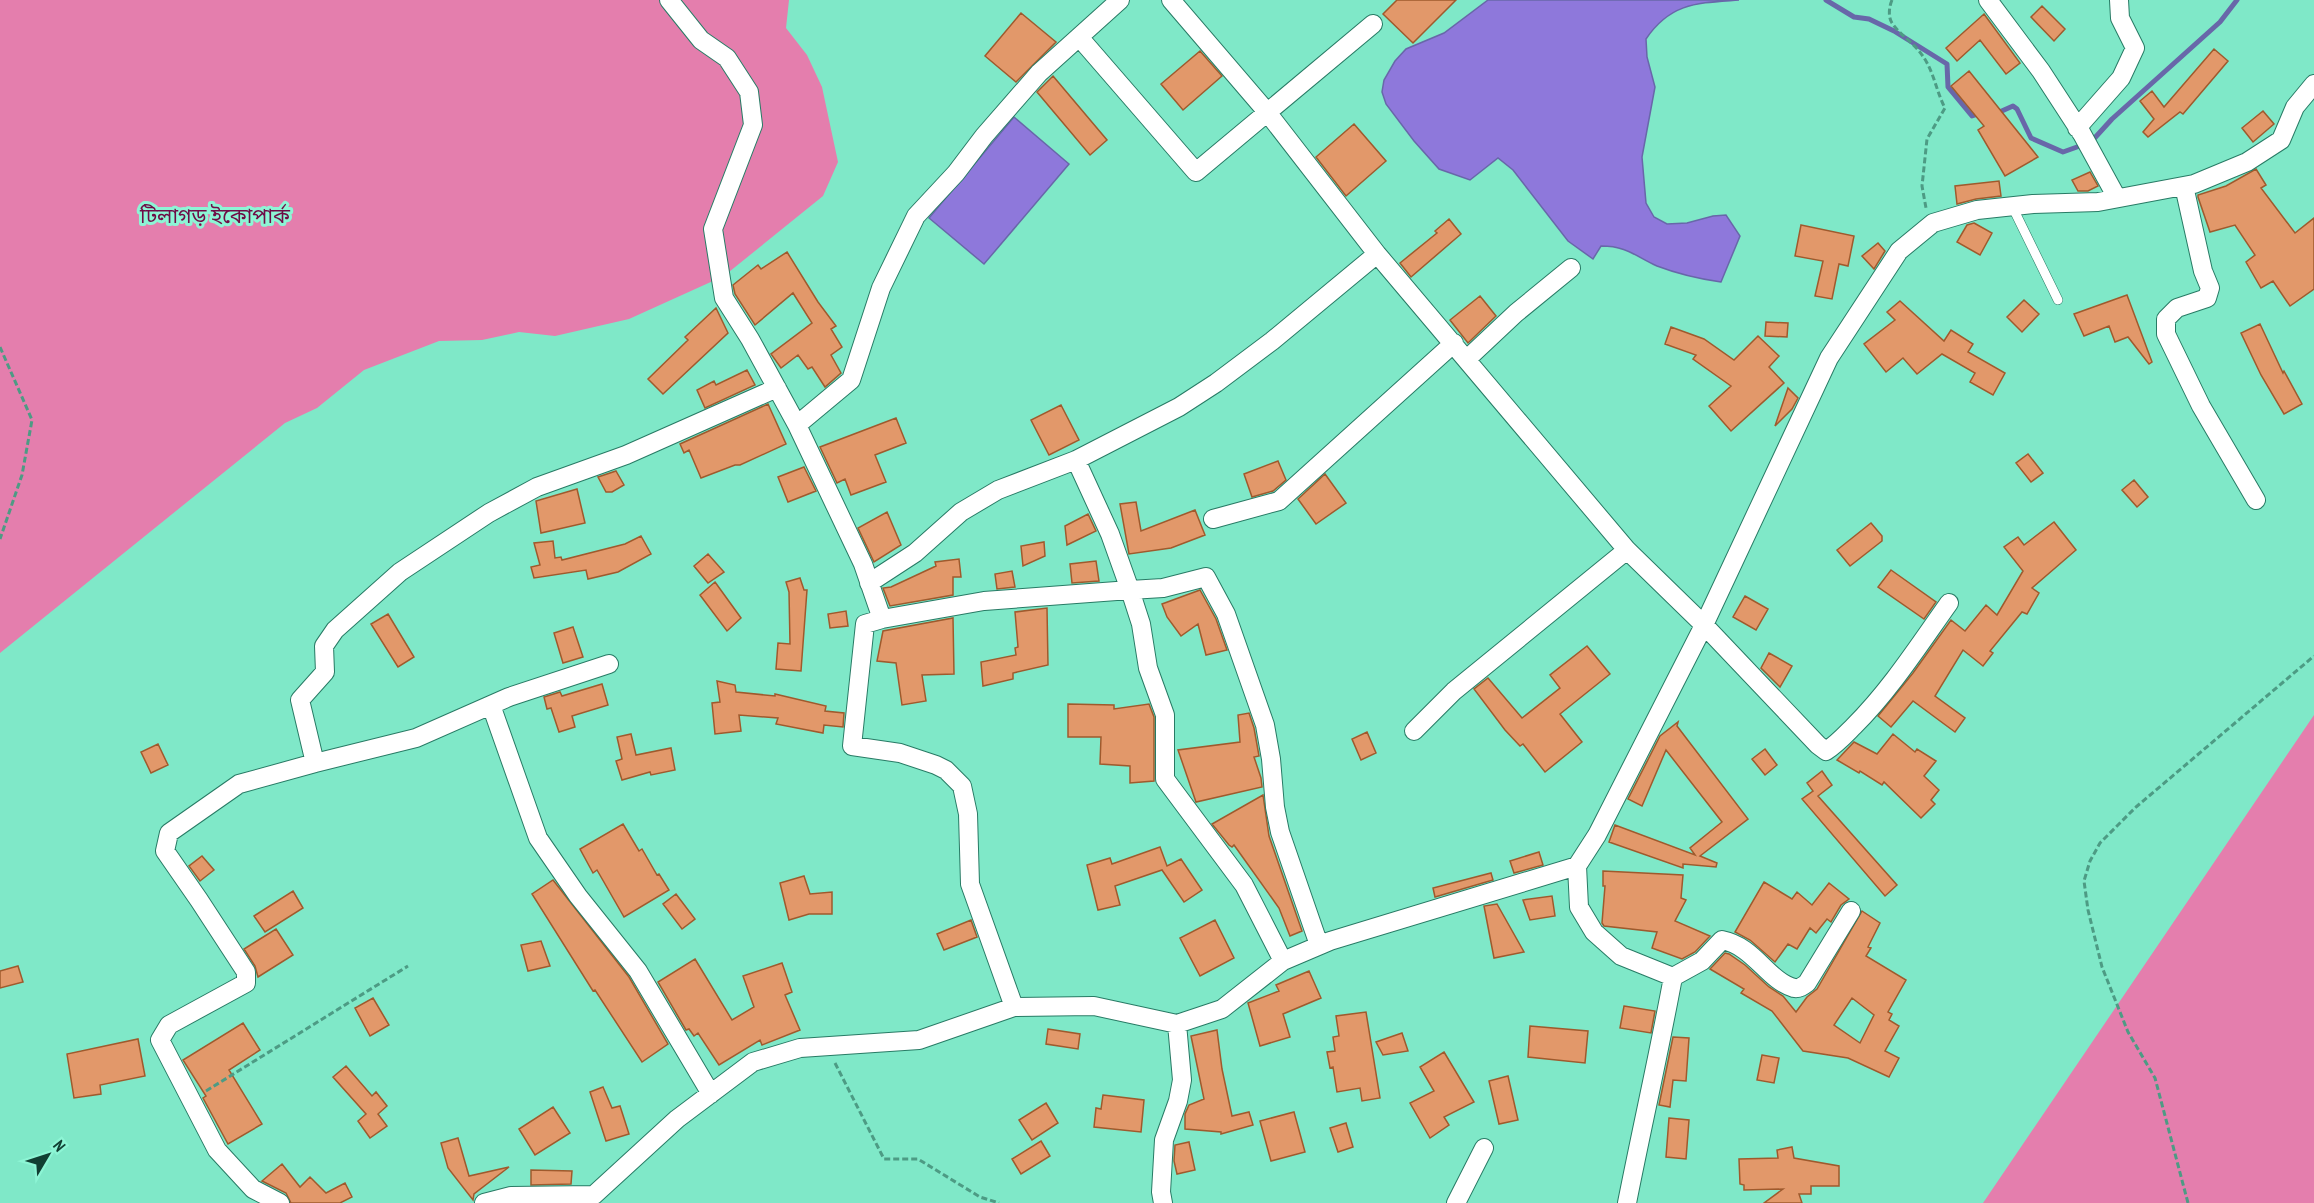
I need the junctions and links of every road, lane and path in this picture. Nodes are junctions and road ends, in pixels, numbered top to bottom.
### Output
1 (669, 0) edge
2 (1120, 0) edge
3 (1171, 0) edge
4 (1892, 0) edge
5 (1988, 0) edge
6 (2119, 0) edge
7 (1373, 24) dead end
8 (1079, 37) junction
9 (2314, 84) edge
10 (1267, 112) junction
11 (2079, 131) junction
12 (2184, 186) junction
13 (2117, 198) junction
14 (2012, 206) junction
15 (1933, 223) junction
16 (1377, 254) junction
17 (1571, 268) dead end
18 (2058, 300) dead end
19 (1454, 343) junction
20 (0, 346) edge
21 (1467, 359) junction
22 (777, 388) junction
23 (797, 425) junction
24 (1076, 460) junction
25 (2256, 500) dead end
26 (1213, 519) dead end
27 (0, 539) edge
28 (1626, 550) junction
29 (869, 583) junction
30 (1130, 590) junction
31 (1949, 603) dead end
32 (882, 619) junction
33 (1704, 625) junction
34 (2314, 656) edge
35 (609, 664) dead end
36 (491, 705) junction
37 (1414, 731) dead end
38 (315, 763) junction
39 (1577, 866) junction
40 (1851, 911) dead end
41 (1319, 945) junction
42 (1283, 961) junction
43 (408, 966) dead end
44 (1673, 977) junction
45 (1014, 1007) junction
46 (1177, 1024) junction
47 (815, 1046) junction
48 (711, 1094) junction
49 (192, 1099) junction
50 (1484, 1148) dead end
51 (280, 1203) edge
52 (484, 1203) edge
53 (999, 1203) edge
54 (1163, 1203) edge
55 (1456, 1203) edge
56 (1627, 1203) edge
57 (2188, 1203) edge

1 - 22 street
2 - 8 street
3 - 10 street
4 - 15 path
5 - 11 street
6 - 11 street
7 - 10 street
8 - 10 street
8 - 23 street
9 - 12 street
10 - 16 street
11 - 13 street
12 - 13 street
12 - 25 street
13 - 14 street
14 - 15 street
14 - 18 lane
15 - 33 street
16 - 19 street
16 - 24 street
17 - 21 street
19 - 21 street
19 - 26 street
20 - 27 path
21 - 28 street
22 - 23 street
22 - 38 street
23 - 29 street
24 - 29 street
24 - 30 street
28 - 33 street
28 - 37 street
29 - 32 street
30 - 32 street
30 - 41 street
30 - 42 street
31 - 33 street
32 - 45 street
33 - 39 street
34 - 57 path
35 - 36 street
36 - 38 street
36 - 48 street
38 - 49 street
39 - 41 street
39 - 44 street
40 - 44 street
41 - 42 street
42 - 46 street
43 - 49 path
44 - 56 street
45 - 46 street
45 - 47 street
46 - 54 street
47 - 48 street
47 - 53 path
48 - 52 street
49 - 51 street
50 - 55 street

